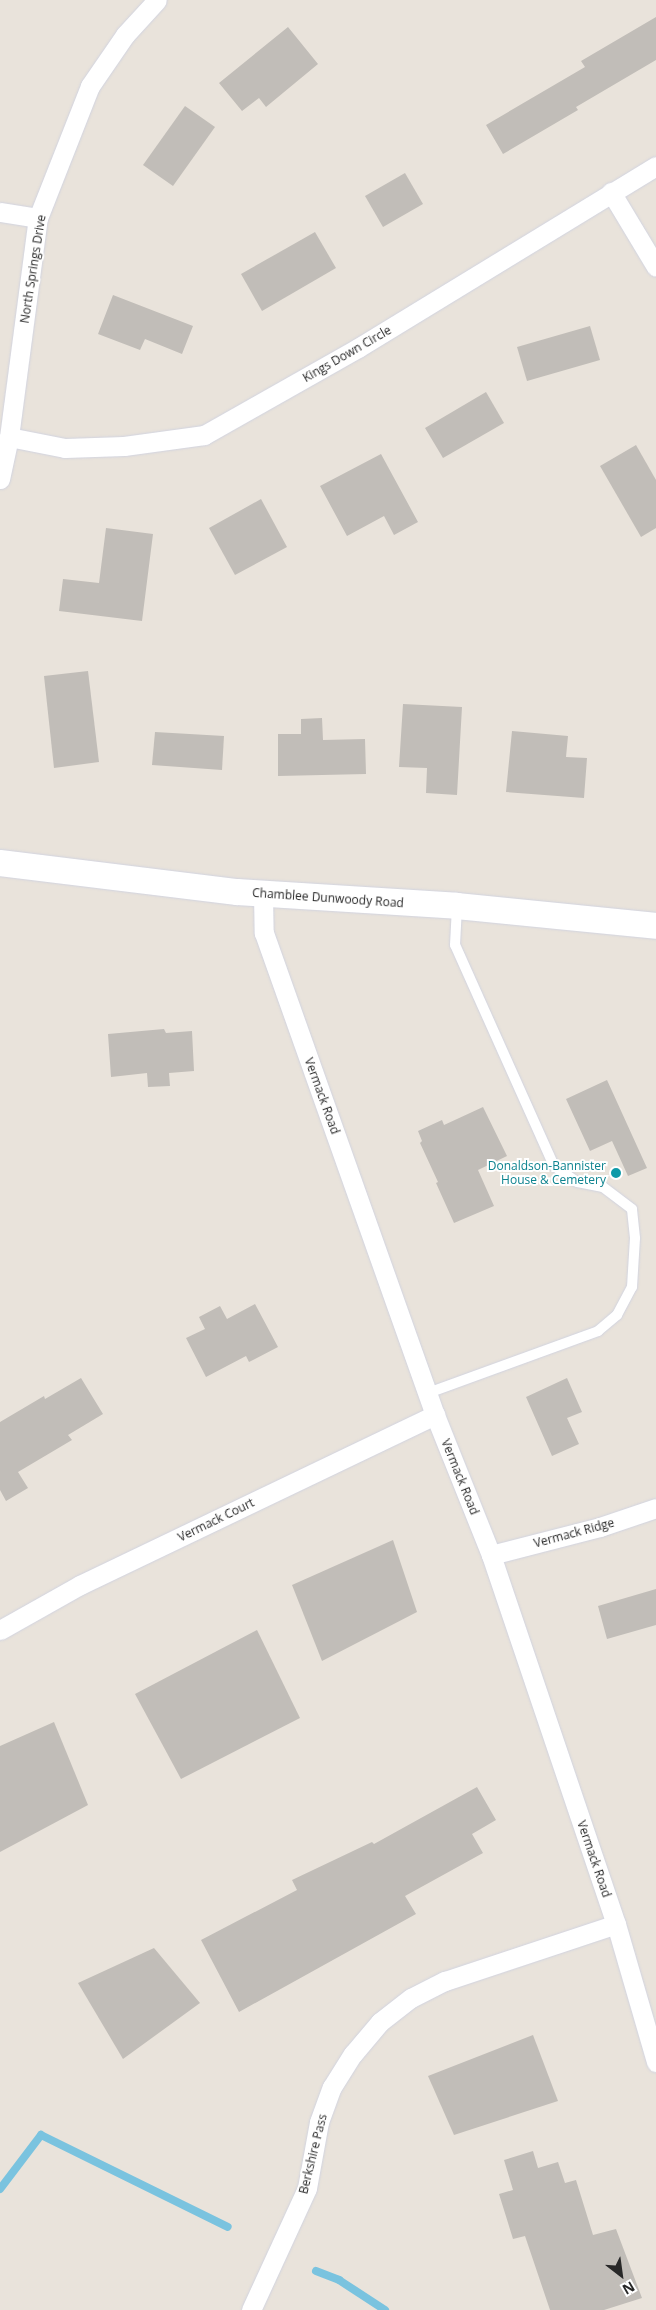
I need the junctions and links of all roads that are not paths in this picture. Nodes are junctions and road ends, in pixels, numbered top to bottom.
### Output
1 (157, 0) edge
2 (656, 166) edge
3 (611, 192) junction
4 (0, 212) edge
5 (38, 218) junction
6 (656, 267) edge
7 (9, 437) junction
8 (0, 479) edge
9 (0, 863) edge
10 (264, 894) junction
11 (457, 906) junction
12 (656, 926) edge
13 (428, 1393) junction
14 (435, 1415) junction
15 (656, 1508) edge
16 (492, 1555) junction
17 (0, 1630) edge
18 (616, 1924) junction
19 (656, 2062) edge
20 (251, 2310) edge

1 - 5 street, North Springs Drive
2 - 3 street, Kings Down Circle
3 - 6 street
3 - 7 street, Kings Down Circle
4 - 5 street
5 - 7 street, North Springs Drive
7 - 8 street, North Springs Drive
9 - 10 street, Chamblee Dunwoody Road
10 - 11 street, Chamblee Dunwoody Road
10 - 13 street, Vermack Road
11 - 12 street, Chamblee Dunwoody Road
11 - 13 lane
13 - 14 street, Vermack Road
14 - 16 street, Vermack Road
14 - 17 street, Vermack Court
15 - 16 street, Vermack Ridge
16 - 18 street, Vermack Road
18 - 19 street, Vermack Road
18 - 20 street, Berkshire Pass

